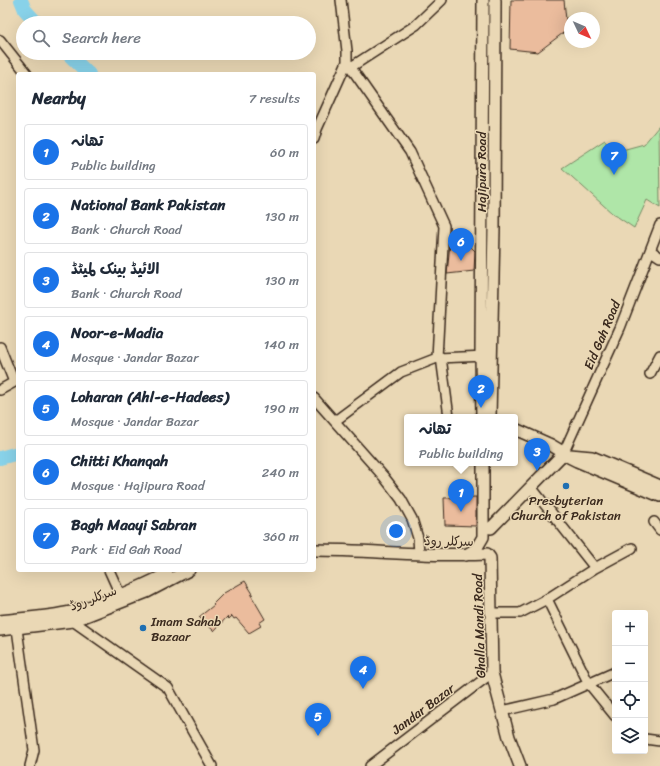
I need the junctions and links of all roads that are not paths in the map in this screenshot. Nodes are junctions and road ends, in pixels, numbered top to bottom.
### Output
1 (341, 0) edge
2 (442, 0) edge
3 (483, 0) edge
4 (495, 0) edge
5 (0, 40) edge
6 (349, 65) junction
7 (25, 72) edge
8 (316, 132) edge
9 (660, 226) edge
10 (651, 251) junction
11 (660, 256) edge
12 (0, 347) edge
13 (660, 355) edge
14 (487, 356) junction
15 (439, 357) junction
16 (650, 374) dead end
17 (16, 381) edge
18 (0, 390) edge
19 (316, 400) edge
20 (448, 414) edge
21 (485, 414) edge
22 (335, 422) junction
23 (518, 430) edge
24 (563, 454) junction
25 (483, 466) edge
26 (490, 466) edge
27 (660, 486) edge
28 (531, 487) junction
29 (660, 496) edge
30 (654, 522) dead end
31 (491, 528) junction
32 (660, 530) edge
33 (632, 548) dead end
34 (316, 550) edge
35 (419, 554) junction
36 (488, 554) junction
37 (465, 556) junction
38 (595, 568) junction
39 (110, 572) edge
40 (171, 572) edge
41 (185, 572) edge
42 (122, 599) junction
43 (547, 599) junction
44 (492, 613) junction
45 (0, 620) edge
46 (74, 621) junction
47 (17, 629) junction
48 (0, 630) edge
49 (492, 673) junction
50 (612, 673) edge
51 (589, 684) junction
52 (502, 711) junction
53 (612, 712) edge
54 (648, 739) edge
55 (660, 741) edge
56 (30, 766) edge
57 (212, 766) edge
58 (370, 766) edge
59 (520, 766) edge

1 - 6 street
2 - 6 street
3 - 14 main road
4 - 14 main road, Hajipura Road
5 - 7 street
6 - 8 street
6 - 15 street
9 - 10 street, Eid Gah Road
10 - 11 street
10 - 24 street, Eid Gah Road
12 - 17 street
13 - 16 street
14 - 15 street
14 - 21 main road, Hajipura Road
15 - 20 street
15 - 22 street
17 - 18 street
19 - 22 street
22 - 35 street
23 - 24 main road
24 - 27 main road
24 - 28 main road
24 - 29 main road
25 - 37 main road
26 - 31 main road, Ghalla Mandi Road
28 - 31 main road
28 - 38 street
30 - 32 street
31 - 36 main road, Ghalla Mandi Road
33 - 38 street
34 - 35 main road, سرکلر روڈ
35 - 37 main road, سرکلر روڈ
36 - 37 main road, سرکلر روڈ
36 - 44 main road, Ghalla Mandi Road
38 - 43 street
39 - 42 street
40 - 42 main road, سرکلر روڈ
41 - 42 main road, سرکلر روڈ
42 - 45 main road, سرکلر روڈ
42 - 46 main road, سرکلر روڈ
43 - 44 street
43 - 51 street
44 - 49 main road, Ghalla Mandi Road
46 - 47 main road, سرکلر روڈ
46 - 57 street
47 - 48 main road, سرکلر روڈ
47 - 56 street
49 - 52 main road, Ghalla Mandi Road
49 - 58 street, Jandar Bazar
50 - 51 street
51 - 52 street
51 - 53 street
52 - 59 main road, Ghalla Mandi Road
54 - 55 street

